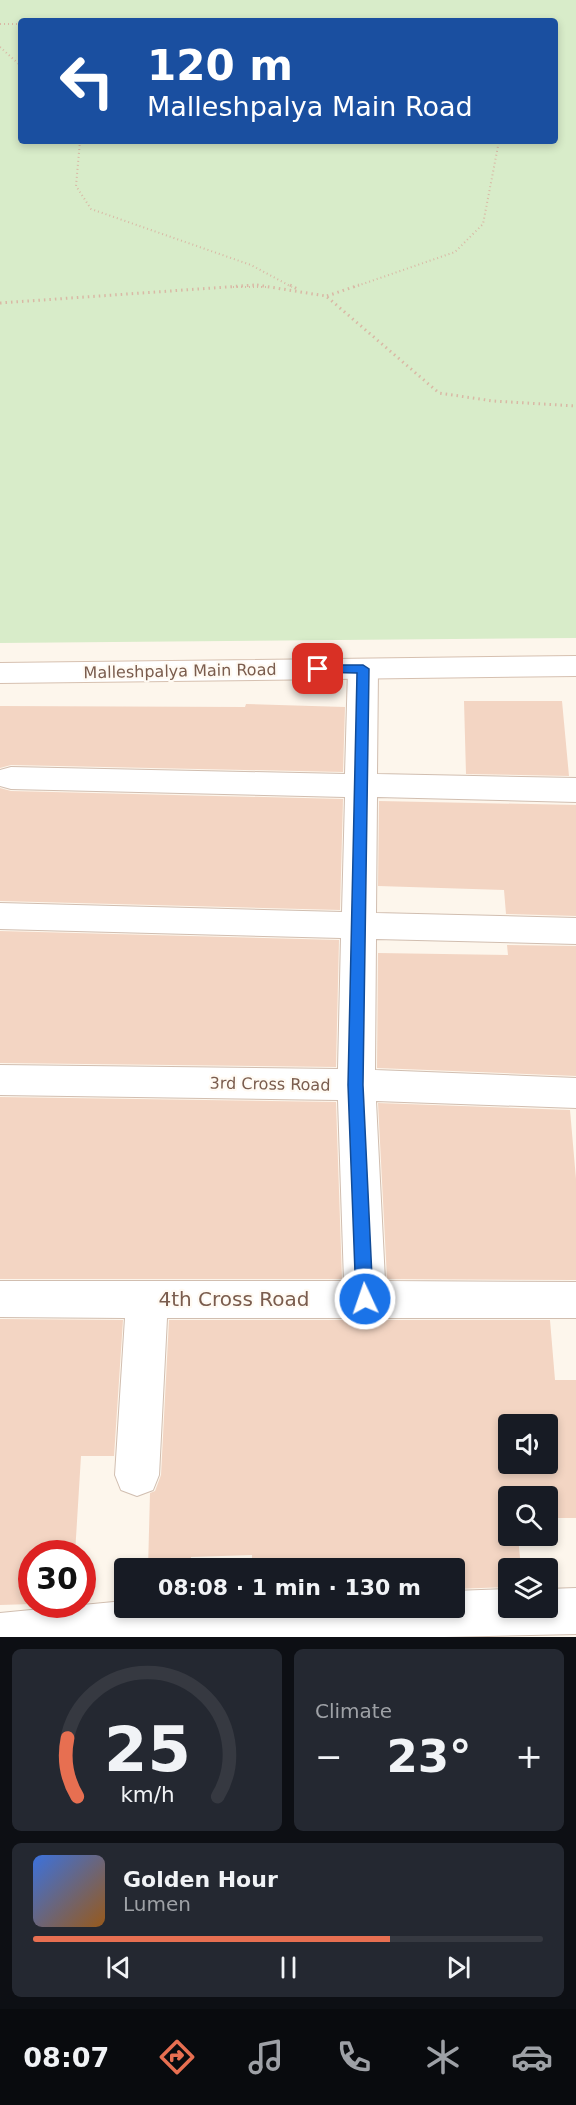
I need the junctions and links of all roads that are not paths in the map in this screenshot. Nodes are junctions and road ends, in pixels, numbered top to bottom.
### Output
1 (576, 666) edge
2 (363, 669) junction
3 (0, 673) edge
4 (11, 778) dead end
5 (362, 785) junction
6 (576, 790) edge
7 (0, 916) edge
8 (360, 925) junction
9 (576, 931) edge
10 (0, 1080) edge
11 (356, 1085) junction
12 (576, 1094) edge
13 (0, 1299) edge
14 (147, 1299) junction
15 (365, 1299) junction
16 (576, 1300) edge
17 (137, 1475) dead end
18 (576, 1611) edge
19 (0, 1636) edge

1 - 2 street, Malleshpalya Main Road
2 - 3 street, Malleshpalya Main Road
2 - 5 street
4 - 5 street
5 - 6 street
5 - 8 street
7 - 8 street
8 - 9 street
8 - 11 street
10 - 11 street, 3rd Cross Road
11 - 12 street, 3rd Cross Road
11 - 15 street
13 - 14 street, 4th Cross Road
14 - 15 street, 4th Cross Road
14 - 17 street
15 - 16 street, 4th Cross Road
18 - 19 street

